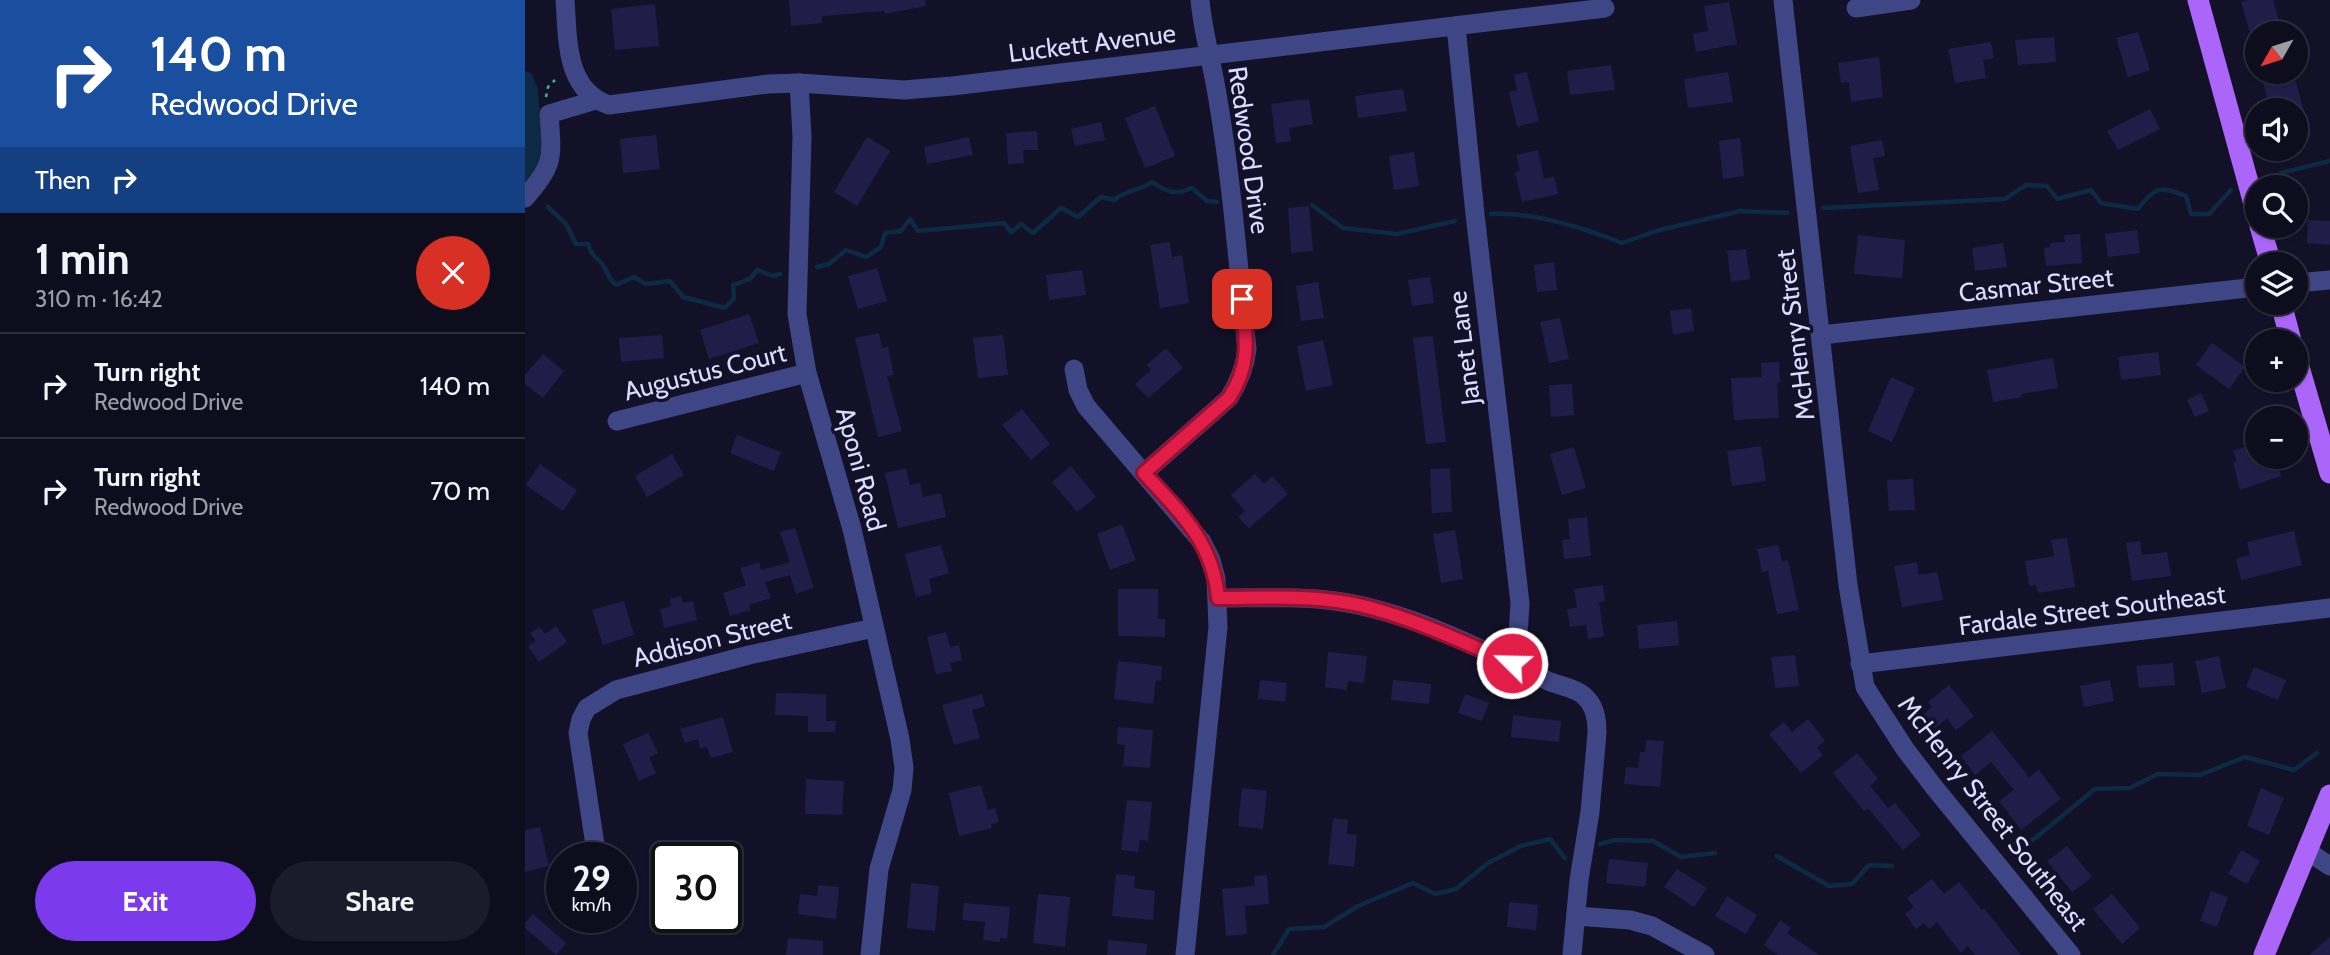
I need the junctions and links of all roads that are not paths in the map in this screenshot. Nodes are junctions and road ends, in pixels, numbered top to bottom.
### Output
1 (565, 0) edge
2 (1200, 0) edge
3 (1783, 0) edge
4 (1911, 0) edge
5 (2198, 0) edge
6 (1605, 8) dead end
7 (1856, 8) dead end
8 (1456, 26) junction
9 (1209, 57) junction
10 (799, 83) junction
11 (591, 97) junction
12 (2246, 175) edge
13 (525, 198) edge
14 (2330, 279) edge
15 (2308, 282) edge
16 (2245, 288) edge
17 (1821, 335) junction
18 (1074, 369) dead end
19 (807, 373) junction
20 (2306, 392) edge
21 (617, 421) dead end
22 (1144, 473) junction
23 (2330, 473) edge
24 (1218, 598) junction
25 (2330, 608) edge
26 (874, 628) junction
27 (1512, 663) junction
28 (1860, 664) junction
29 (2330, 795) edge
30 (594, 842) edge
31 (2307, 851) junction
32 (2330, 866) edge
33 (1576, 916) junction
34 (870, 955) edge
35 (1185, 955) edge
36 (1572, 955) edge
37 (1705, 955) edge
38 (2071, 955) edge
39 (2264, 955) edge

1 - 11 street
2 - 9 street, Redwood Drive
3 - 17 street, McHenry Street
4 - 7 street
5 - 12 main road
6 - 8 street, Luckett Avenue
8 - 9 street, Luckett Avenue
8 - 27 street, Janet Lane
9 - 10 street, Luckett Avenue
9 - 22 street, Redwood Drive
10 - 11 street, Luckett Avenue
10 - 19 street, Aponi Road
11 - 13 street
14 - 15 street
16 - 17 street, Casmar Street
17 - 28 street, McHenry Street
18 - 22 street
19 - 21 street, Augustus Court
19 - 26 street, Aponi Road
20 - 23 main road
22 - 24 street
24 - 27 street
24 - 35 street
25 - 28 street, Fardale Street Southeast
26 - 30 street, Addison Street
26 - 34 street, Aponi Road
27 - 33 street
28 - 38 street, McHenry Street Southeast
29 - 31 main road
31 - 32 street
31 - 39 main road
33 - 36 street
33 - 37 street

